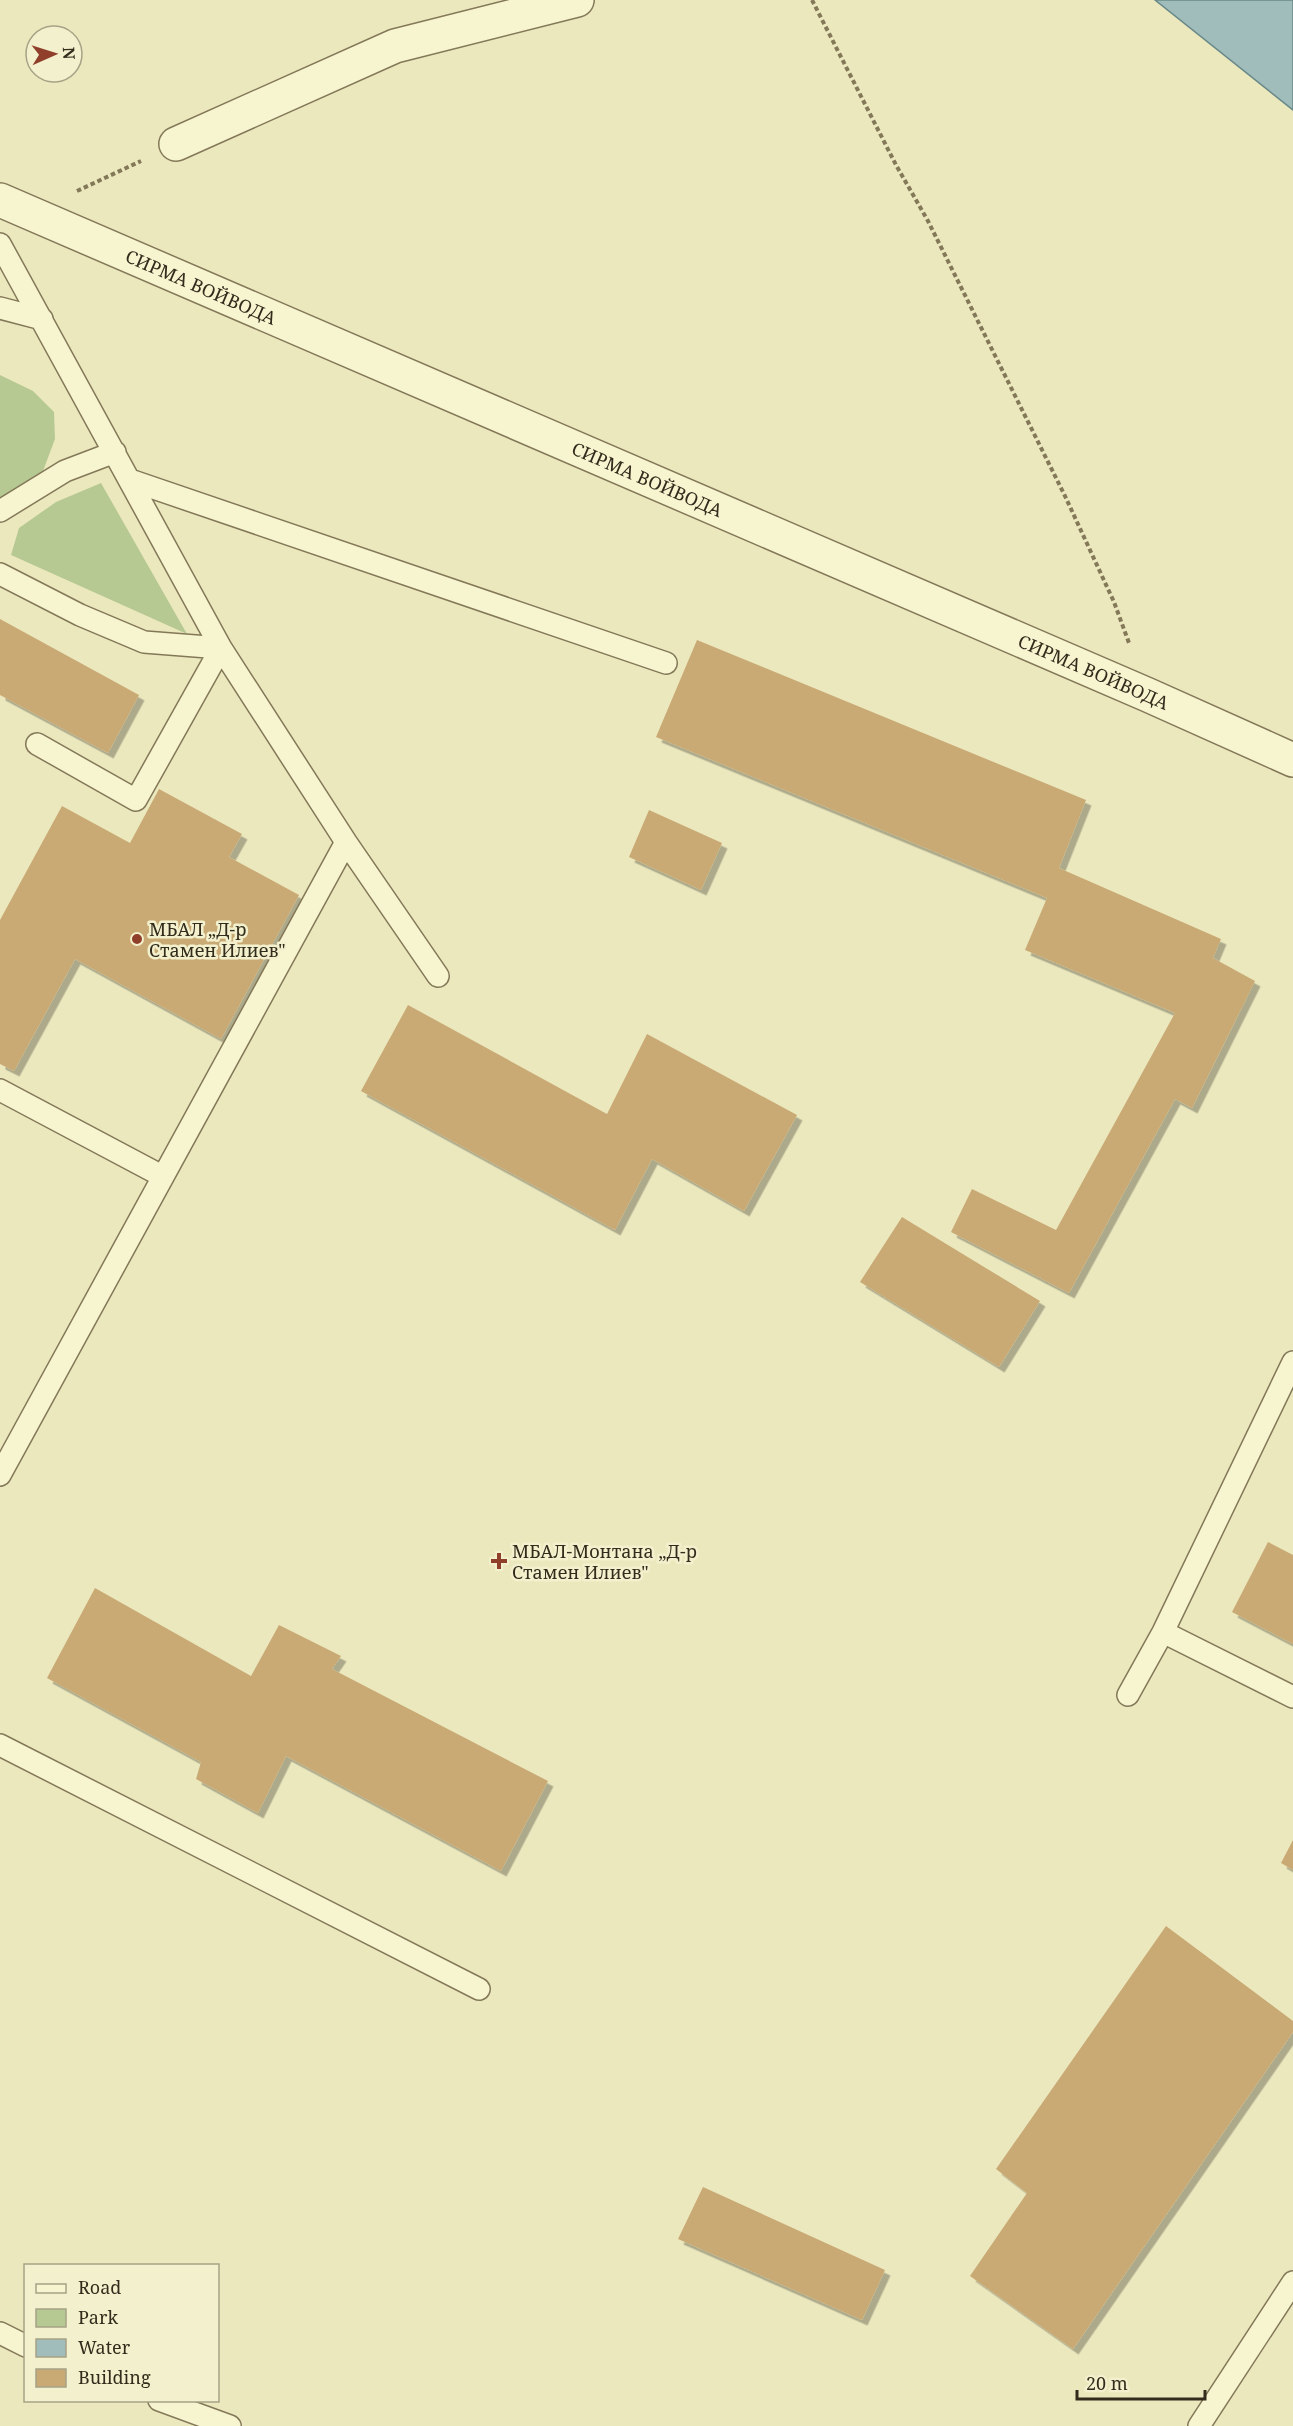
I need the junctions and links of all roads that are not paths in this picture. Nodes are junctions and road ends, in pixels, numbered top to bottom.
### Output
1 (577, 0) edge
2 (176, 144) road end
3 (0, 200) edge
4 (0, 244) edge
5 (0, 308) edge
6 (42, 319) junction
7 (115, 452) junction
8 (130, 480) junction
9 (0, 511) edge
10 (0, 574) edge
11 (221, 648) junction
12 (666, 663) dead end
13 (37, 744) dead end
14 (1293, 760) edge
15 (346, 842) junction
16 (438, 976) dead end
17 (0, 1090) edge
18 (162, 1176) junction
19 (1293, 1362) edge
20 (0, 1475) edge
21 (1162, 1632) junction
22 (1128, 1695) dead end
23 (1293, 1697) edge
24 (0, 1745) edge
25 (479, 1989) dead end
26 (1293, 2282) edge
27 (0, 2333) edge
28 (24, 2345) edge
29 (164, 2402) edge
30 (230, 2426) edge
31 (1199, 2426) edge

1 - 2 street
3 - 14 street, СИРМА ВОЙВОДА
4 - 6 lane
5 - 6 lane
6 - 7 lane
7 - 8 lane
7 - 9 lane
8 - 11 lane
8 - 12 lane
10 - 11 lane
11 - 13 lane
11 - 15 lane
15 - 16 lane
15 - 18 lane
17 - 18 lane
18 - 20 lane
19 - 21 lane
21 - 22 lane
21 - 23 lane
24 - 25 lane
26 - 31 lane
27 - 28 lane
29 - 30 lane

